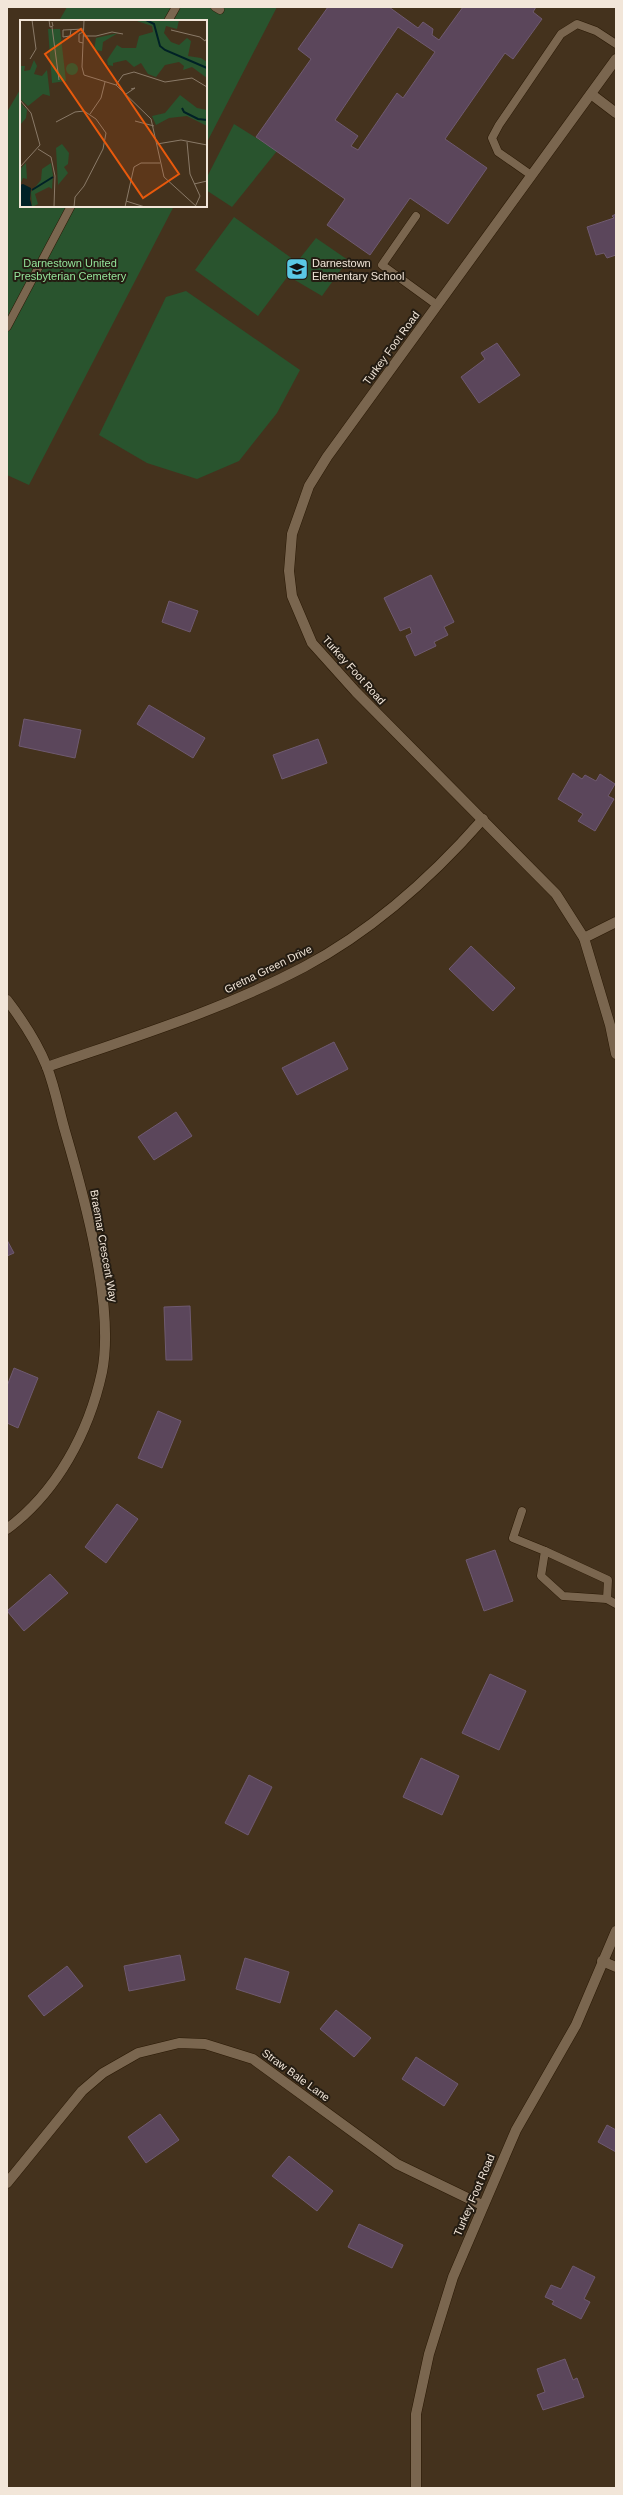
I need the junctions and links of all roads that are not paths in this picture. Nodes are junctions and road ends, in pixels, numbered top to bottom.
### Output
1 (176, 7) edge
2 (169, 20) edge
3 (616, 44) edge
4 (616, 59) edge
5 (591, 94) junction
6 (616, 113) edge
7 (531, 174) junction
8 (71, 207) edge
9 (416, 216) dead end
10 (437, 305) junction
11 (7, 327) edge
12 (483, 819) junction
13 (616, 922) edge
14 (584, 938) junction
15 (7, 1000) edge
16 (616, 1054) edge
17 (47, 1067) junction
18 (522, 1510) dead end
19 (7, 1529) edge
20 (545, 1551) junction
21 (607, 1599) junction
22 (616, 1604) edge
23 (616, 1931) edge
24 (602, 1961) junction
25 (616, 1966) edge
26 (7, 2183) edge
27 (482, 2205) junction
28 (416, 2488) edge

1 - 2 lane
3 - 7 lane
4 - 5 street, Turkey Foot Road
5 - 6 street
5 - 7 street, Turkey Foot Road
7 - 10 street, Turkey Foot Road
8 - 11 lane
9 - 10 lane
10 - 12 street, Turkey Foot Road
12 - 14 street, Turkey Foot Road
12 - 17 street, Gretna Green Drive
13 - 14 street
14 - 16 street, Turkey Foot Road
15 - 17 street, Braemar Crescent Way
17 - 19 street, Braemar Crescent Way
18 - 20 lane
20 - 21 lane
20 - 21 lane
21 - 22 lane
23 - 24 street, Turkey Foot Road
24 - 25 street
24 - 27 street, Turkey Foot Road
26 - 27 street, Straw Bale Lane
27 - 28 street, Turkey Foot Road

